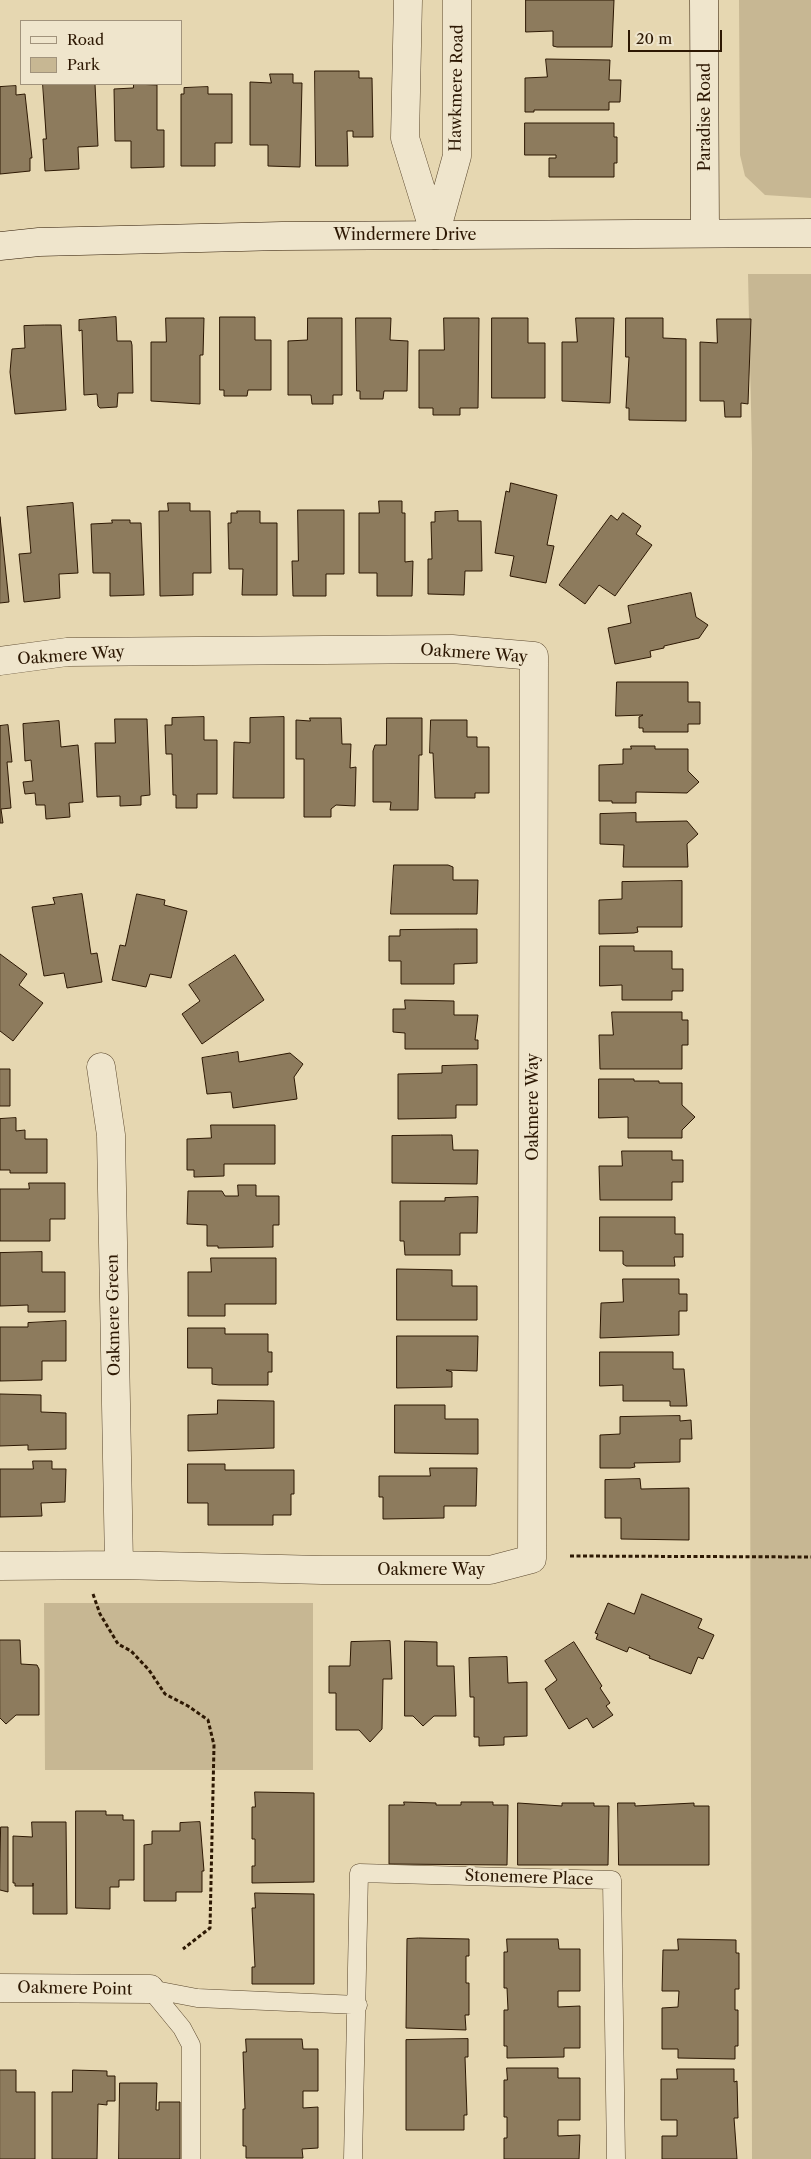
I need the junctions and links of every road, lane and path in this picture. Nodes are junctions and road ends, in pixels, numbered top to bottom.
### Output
1 (408, 0) edge
2 (457, 0) edge
3 (704, 0) edge
4 (435, 234) junction
5 (705, 234) junction
6 (811, 234) edge
7 (0, 246) edge
8 (0, 661) edge
9 (101, 1067) dead end
10 (570, 1556) dead end
11 (811, 1557) edge
12 (119, 1565) junction
13 (0, 1566) edge
14 (93, 1593) dead end
15 (184, 1949) dead end
16 (0, 1988) edge
17 (150, 1989) junction
18 (358, 2005) junction
19 (191, 2159) edge
20 (353, 2159) edge
21 (616, 2159) edge

1 - 4 street
2 - 4 street, Hawkmere Road
3 - 5 street, Paradise Road
4 - 5 street, Windermere Drive
4 - 7 street, Windermere Drive
5 - 6 street, Windermere Drive
8 - 12 street, Oakmere Way
9 - 12 street, Oakmere Green
10 - 11 path
12 - 13 street, Oakmere Way
14 - 15 path
16 - 17 street, Oakmere Point
17 - 18 lane
17 - 19 lane
18 - 20 lane, Stonemere Place
18 - 21 lane, Stonemere Place

